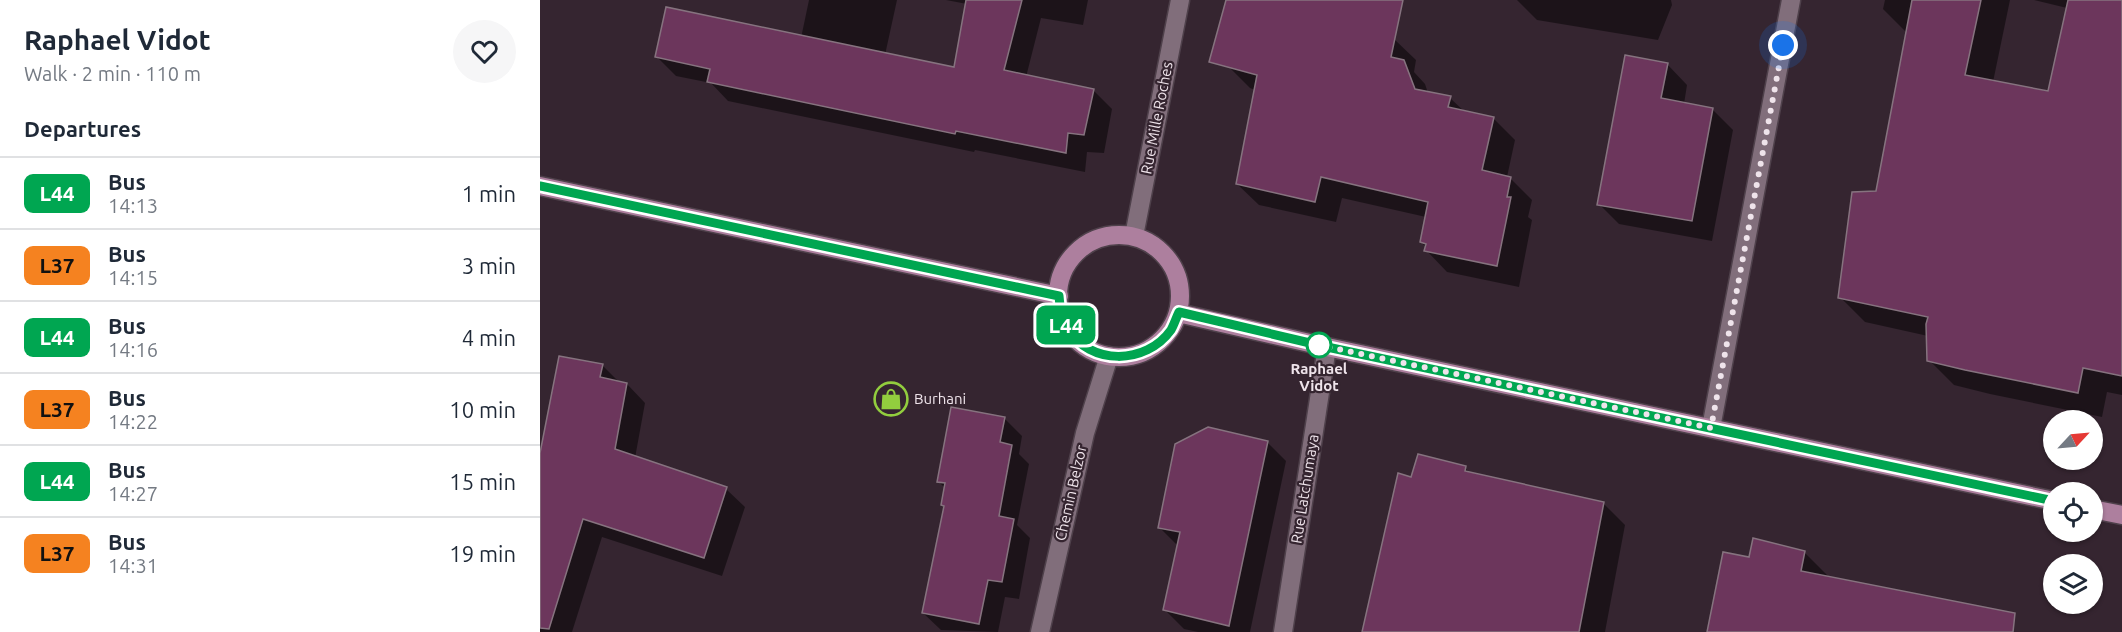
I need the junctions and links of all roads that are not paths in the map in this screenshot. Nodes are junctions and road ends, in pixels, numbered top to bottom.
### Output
1 (1180, 0) edge
2 (1791, 0) edge
3 (540, 186) edge
4 (1134, 236) junction
5 (1059, 296) junction
6 (1179, 312) junction
7 (1327, 347) junction
8 (1109, 357) junction
9 (1711, 428) junction
10 (2043, 499) edge
11 (2103, 511) edge
12 (2122, 515) edge
13 (1040, 632) edge
14 (1283, 632) edge

1 - 4 street, Rue Mille Roches
2 - 9 street
3 - 5 main road
4 - 5 main road
4 - 6 main road
5 - 8 main road
6 - 7 main road
6 - 8 main road
7 - 9 main road
7 - 14 street, Rue Latchumaya
8 - 13 street, Chemin Belzor
9 - 10 main road
11 - 12 main road

